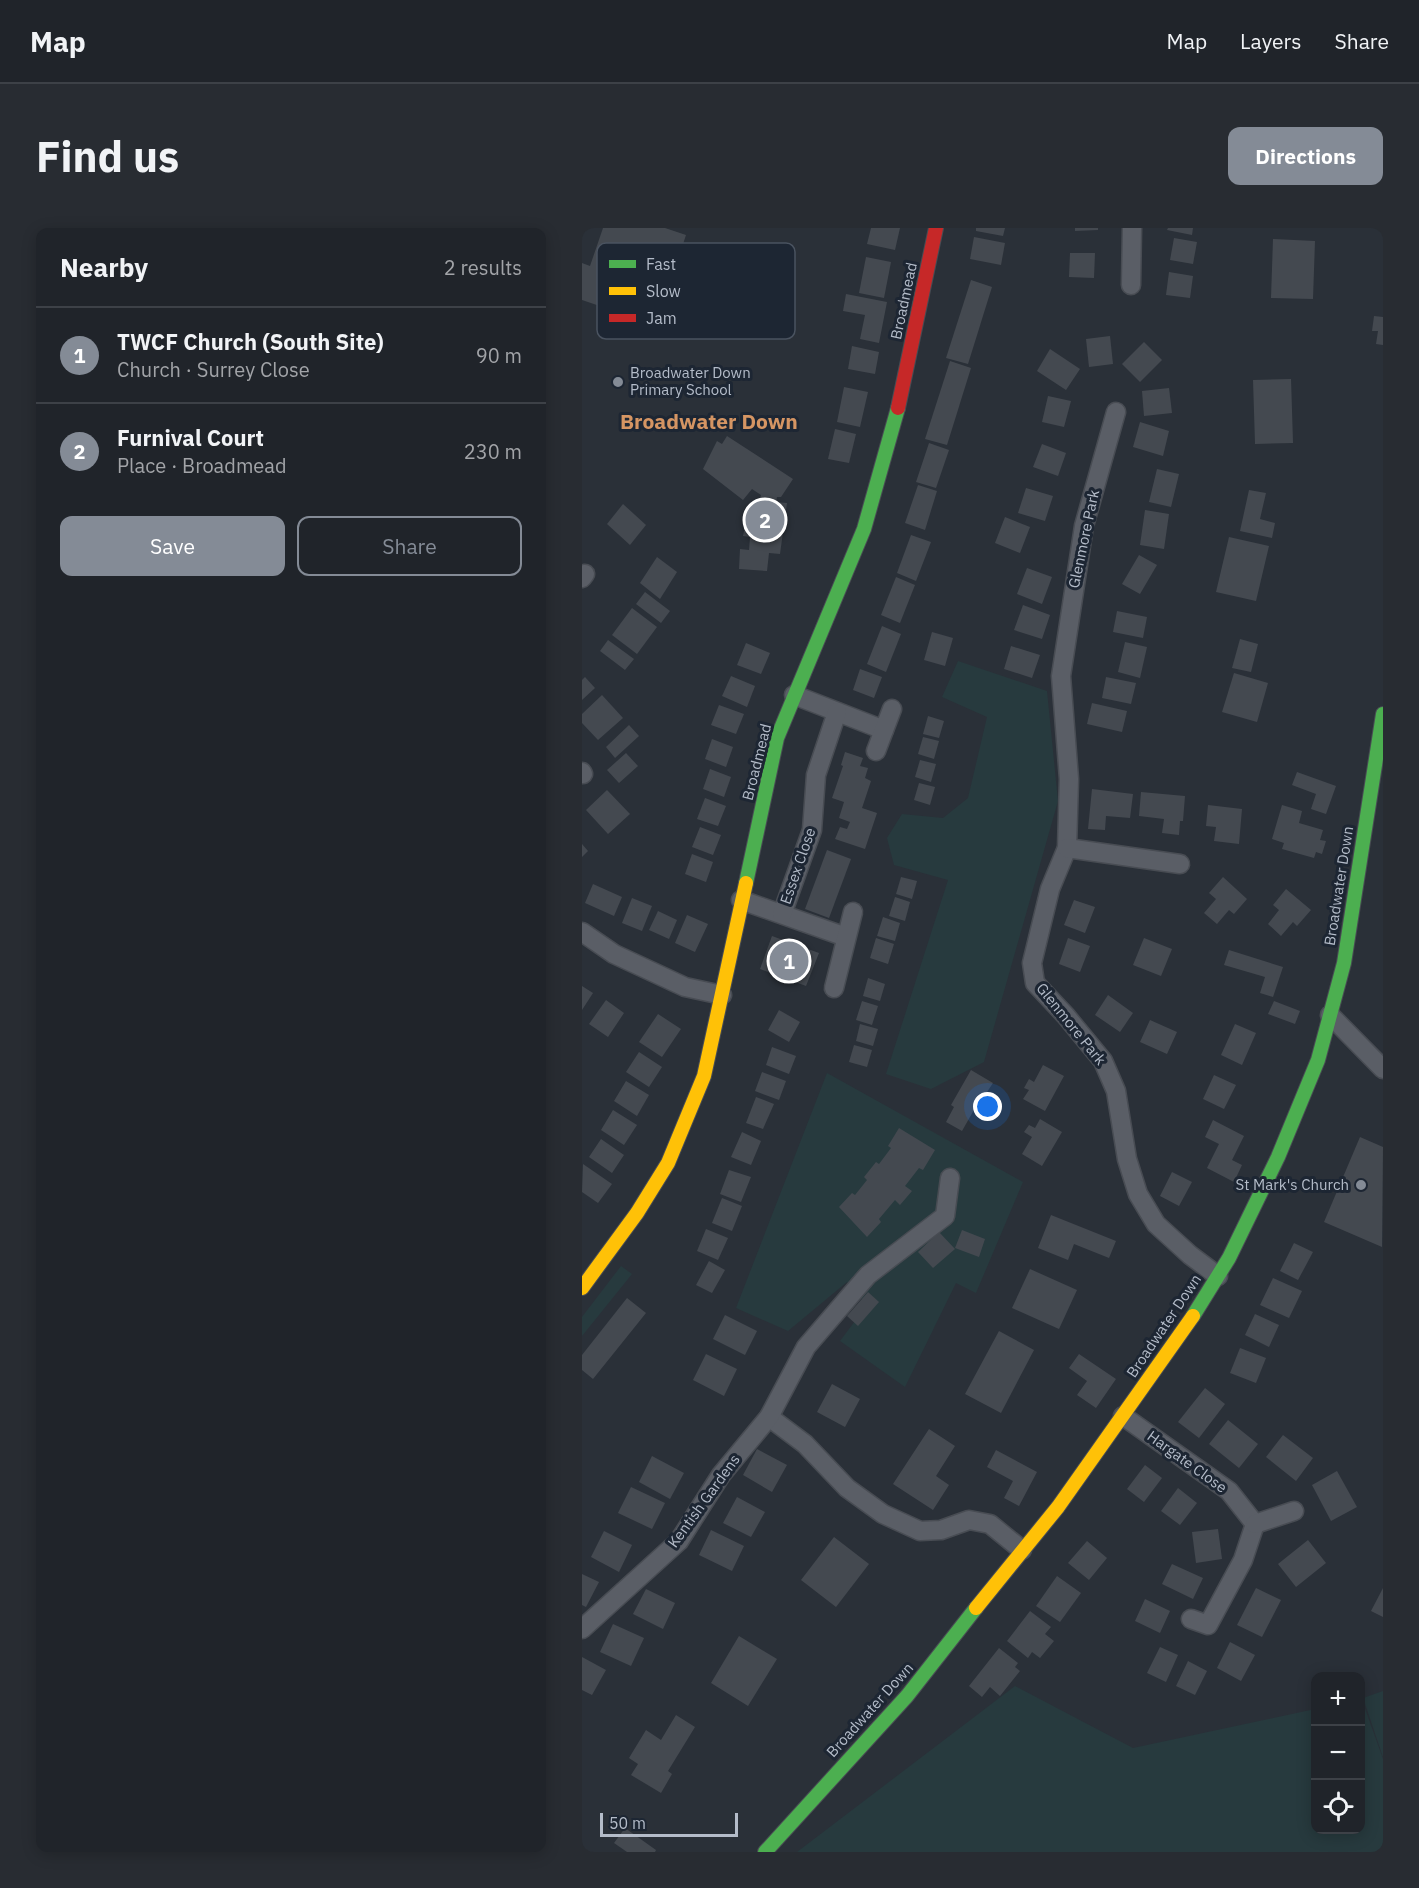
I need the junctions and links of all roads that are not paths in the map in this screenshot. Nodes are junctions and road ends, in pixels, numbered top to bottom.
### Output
1 (936, 228) edge
2 (1132, 228) edge
3 (1131, 285) dead end
4 (1116, 412) dead end
5 (794, 694) junction
6 (892, 709) dead end
7 (837, 712) junction
8 (1383, 714) edge
9 (884, 730) junction
10 (876, 751) dead end
11 (1067, 848) junction
12 (1180, 864) dead end
13 (741, 900) junction
14 (853, 912) dead end
15 (782, 914) junction
16 (582, 933) edge
17 (846, 937) junction
18 (834, 988) dead end
19 (722, 996) junction
20 (1330, 1015) junction
21 (1383, 1068) edge
22 (951, 1178) dead end
23 (1218, 1276) junction
24 (582, 1288) edge
25 (1123, 1416) junction
26 (769, 1417) junction
27 (1294, 1511) dead end
28 (1255, 1524) junction
29 (1022, 1550) junction
30 (1191, 1619) dead end
31 (582, 1629) edge
32 (765, 1852) edge

1 - 5 street, Broadmead
2 - 3 street
4 - 11 street, Glenmore Park
5 - 7 street
5 - 13 street, Broadmead
6 - 9 street
7 - 9 street
7 - 15 street, Essex Close
8 - 20 street, Broadwater Down
9 - 10 street
11 - 12 street
11 - 23 street, Glenmore Park
13 - 15 street
13 - 19 street, Broadmead
14 - 17 street
15 - 17 street
16 - 19 street
17 - 18 street
19 - 24 street, Broadmead
20 - 21 street
20 - 23 street, Broadwater Down
22 - 26 street, Kentish Gardens
23 - 25 street, Broadwater Down
25 - 28 street, Hargate Close
25 - 29 street, Broadwater Down
26 - 29 street
26 - 31 street, Kentish Gardens
27 - 28 street
28 - 30 street
29 - 32 street, Broadwater Down

